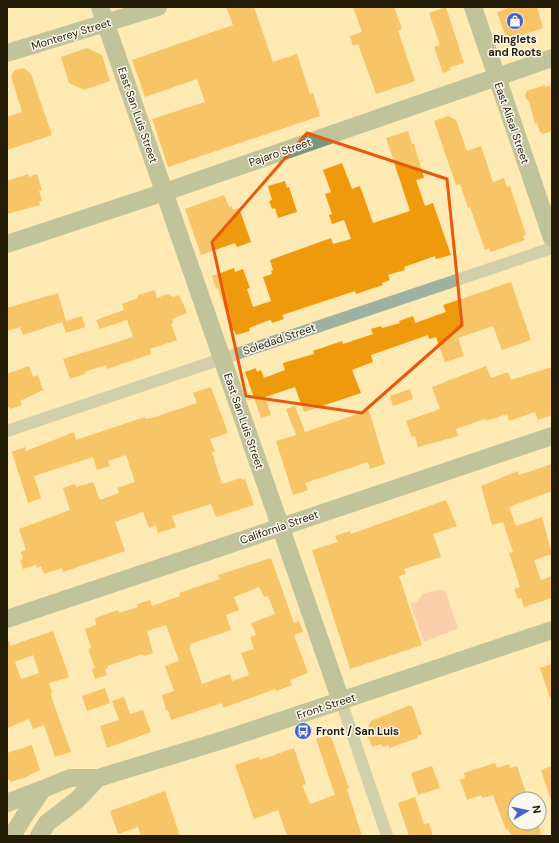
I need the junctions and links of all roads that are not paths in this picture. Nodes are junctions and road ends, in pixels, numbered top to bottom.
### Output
1 (158, 7) edge
2 (473, 7) edge
3 (103, 15) edge
4 (7, 53) edge
5 (552, 58) edge
6 (496, 77) junction
7 (165, 192) junction
8 (552, 238) edge
9 (7, 244) edge
10 (552, 248) edge
11 (222, 358) junction
12 (7, 432) edge
13 (552, 436) edge
14 (280, 526) junction
15 (7, 619) edge
16 (552, 630) edge
17 (340, 701) junction
18 (98, 778) junction
19 (43, 789) junction
20 (7, 803) edge
21 (12, 836) edge
22 (40, 836) edge
23 (387, 836) edge

1 - 3 street, Monterey Street
2 - 6 street, East Alisal Street
3 - 4 street, Monterey Street
3 - 7 street, East San Luis Street
5 - 6 street, Pajaro Street
6 - 7 street, Pajaro Street
6 - 8 street, East Alisal Street
7 - 9 street, Pajaro Street
7 - 11 street, East San Luis Street
10 - 11 street, Soledad Street
11 - 12 street, Soledad Street
11 - 14 street, East San Luis Street
13 - 14 street, California Street
14 - 15 street, California Street
14 - 17 street, East San Luis Street
16 - 17 street, Front Street
17 - 18 street, Front Street
17 - 23 street, East San Luis Street
18 - 19 street
18 - 22 street
19 - 20 street
19 - 21 street

